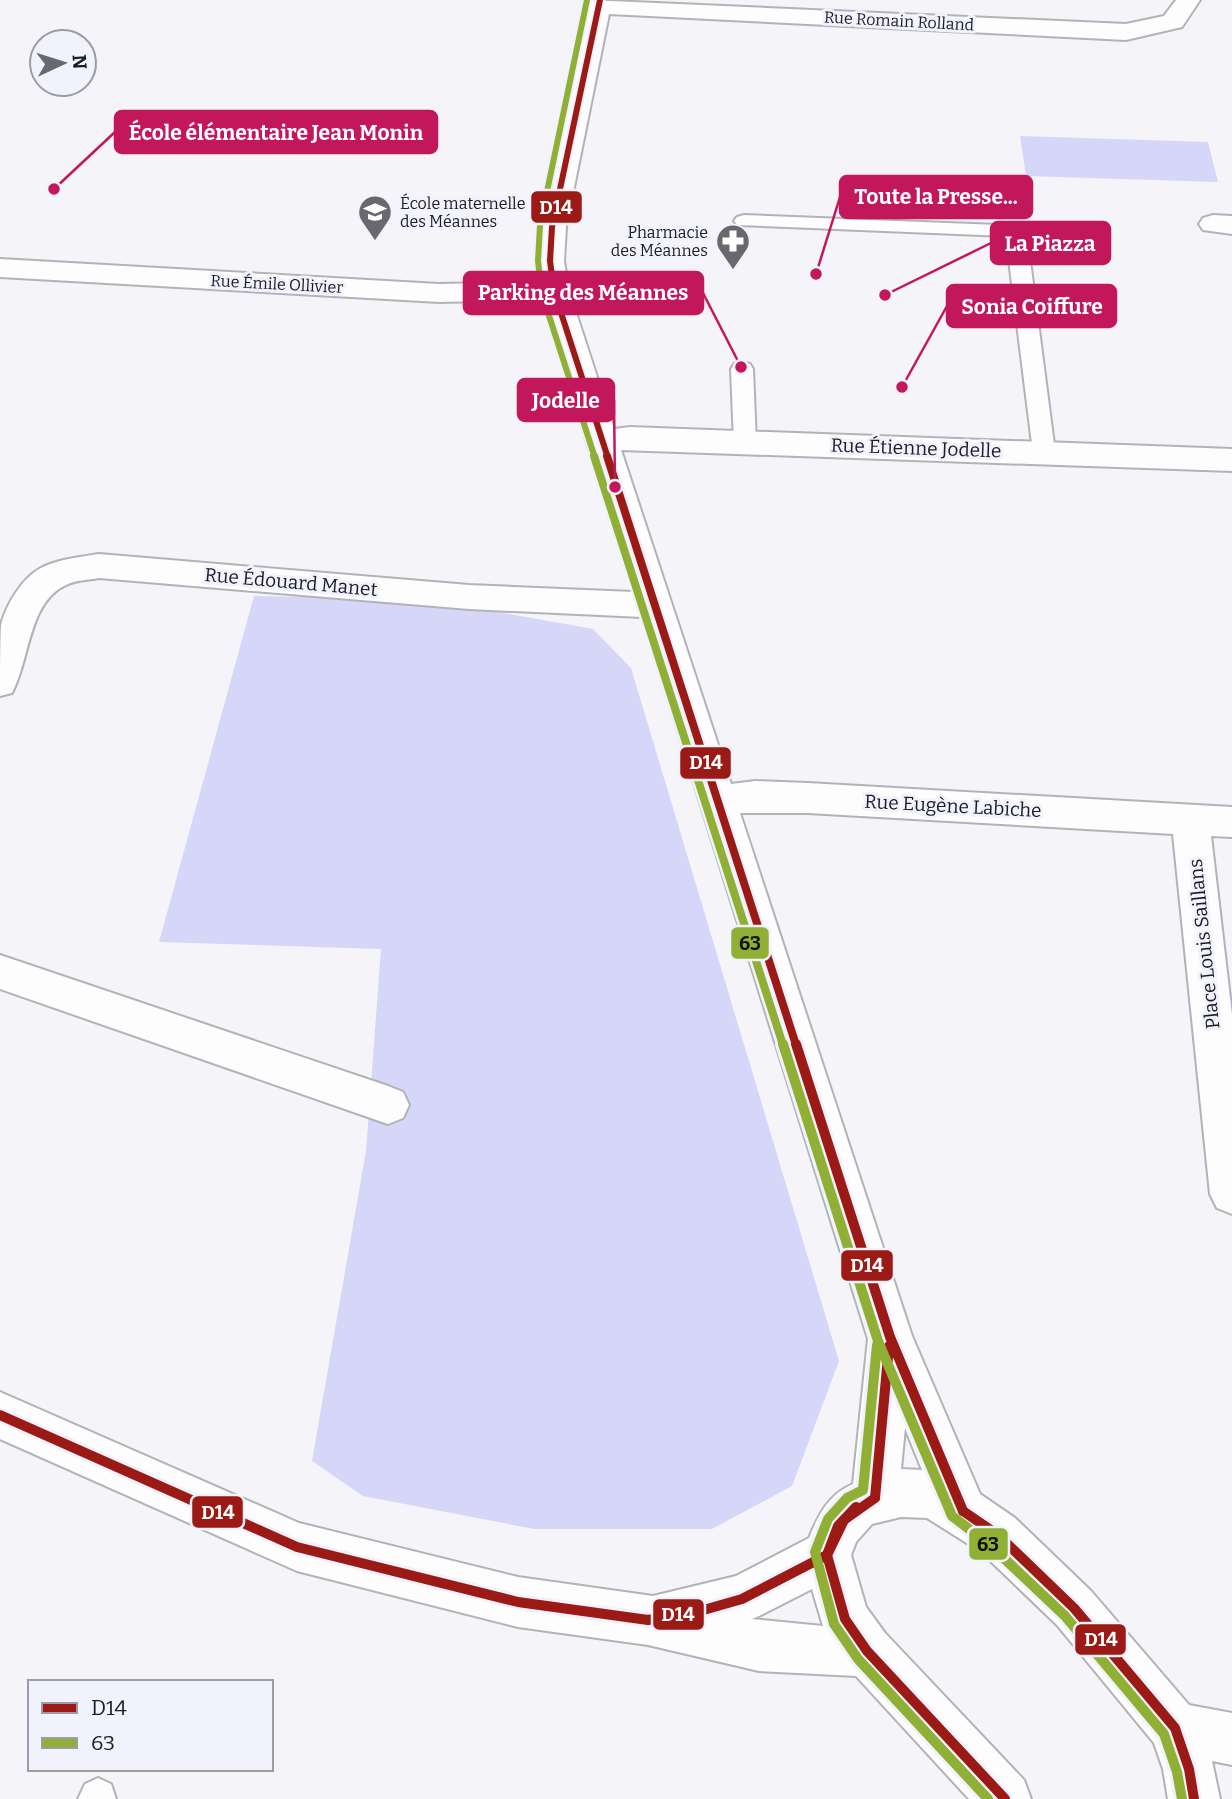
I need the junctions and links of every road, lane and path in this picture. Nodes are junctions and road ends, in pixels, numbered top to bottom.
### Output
1 (1188, 0) edge
2 (599, 3) edge
3 (744, 221) dead end
4 (0, 268) edge
5 (554, 291) junction
6 (742, 369) dead end
7 (601, 442) junction
8 (744, 443) junction
9 (1044, 452) junction
10 (1232, 460) edge
11 (653, 604) junction
12 (0, 683) edge
13 (717, 801) junction
14 (1190, 820) junction
15 (1232, 822) edge
16 (0, 972) edge
17 (388, 1105) dead end
18 (1232, 1194) edge
19 (890, 1337) junction
20 (0, 1415) edge
21 (875, 1498) junction
22 (964, 1511) junction
23 (827, 1555) junction
24 (648, 1620) junction
25 (867, 1651) junction
26 (1175, 1728) junction
27 (1232, 1739) edge
28 (1005, 1799) edge
29 (1194, 1799) edge

1 - 2 street, Rue Romain Rolland
2 - 5 street
3 - 9 lane
4 - 5 street, Rue Émile Ollivier
5 - 7 street
6 - 8 lane
7 - 8 street, Rue Étienne Jodelle
7 - 11 street
8 - 9 street, Rue Étienne Jodelle
9 - 10 street, Rue Étienne Jodelle
11 - 12 street, Rue Édouard Manet
11 - 13 street
13 - 14 street, Rue Eugène Labiche
13 - 19 street
14 - 15 street
14 - 18 street, Place Louis Saillans
16 - 17 street
19 - 21 street
19 - 22 street
20 - 24 street
21 - 22 street
21 - 23 street
22 - 26 street
23 - 24 street
23 - 25 street
24 - 25 street
25 - 28 street
26 - 27 street
26 - 29 street

